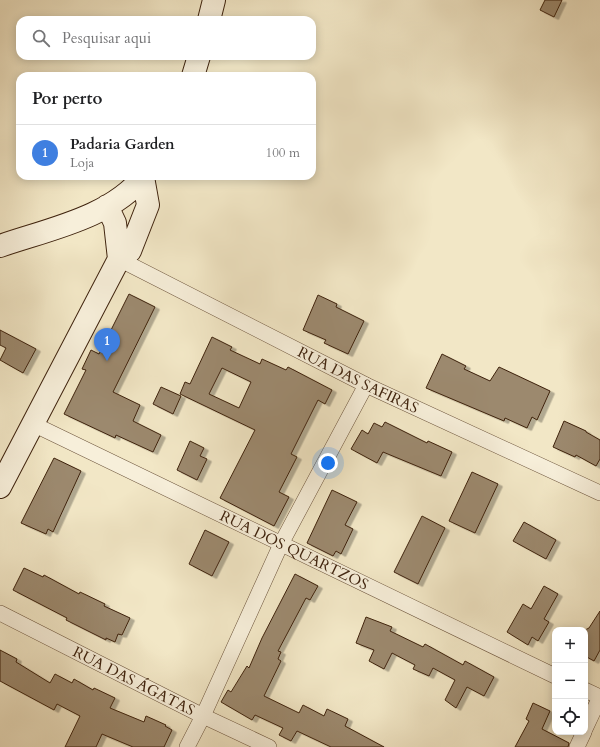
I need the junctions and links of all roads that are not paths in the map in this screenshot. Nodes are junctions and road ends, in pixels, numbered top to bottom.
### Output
1 (214, 0) edge
2 (210, 16) edge
3 (199, 60) edge
4 (194, 72) edge
5 (140, 180) edge
6 (144, 180) edge
7 (107, 206) junction
8 (0, 246) edge
9 (119, 259) junction
10 (366, 385) junction
11 (33, 424) junction
12 (0, 487) edge
13 (600, 493) edge
14 (281, 544) junction
15 (0, 614) edge
16 (552, 675) edge
17 (588, 691) edge
18 (600, 697) edge
19 (203, 716) junction
20 (588, 723) edge
21 (583, 735) edge
22 (187, 747) edge
23 (269, 747) edge
24 (577, 747) edge

1 - 2 main road
3 - 4 main road
5 - 7 main road
6 - 9 main road
7 - 8 main road
7 - 9 main road
9 - 10 street, RUA DAS SAFIRAS
9 - 11 main road
10 - 13 street, RUA DAS SAFIRAS
10 - 14 street
11 - 12 main road
11 - 14 street, RUA DOS QUARTZOS
14 - 16 street, RUA DOS QUARTZOS
14 - 19 street
15 - 19 street, RUA DAS ÁGATAS
17 - 18 street
18 - 20 street
19 - 22 street
19 - 23 street, RUA DAS ÁGATAS
21 - 24 street

